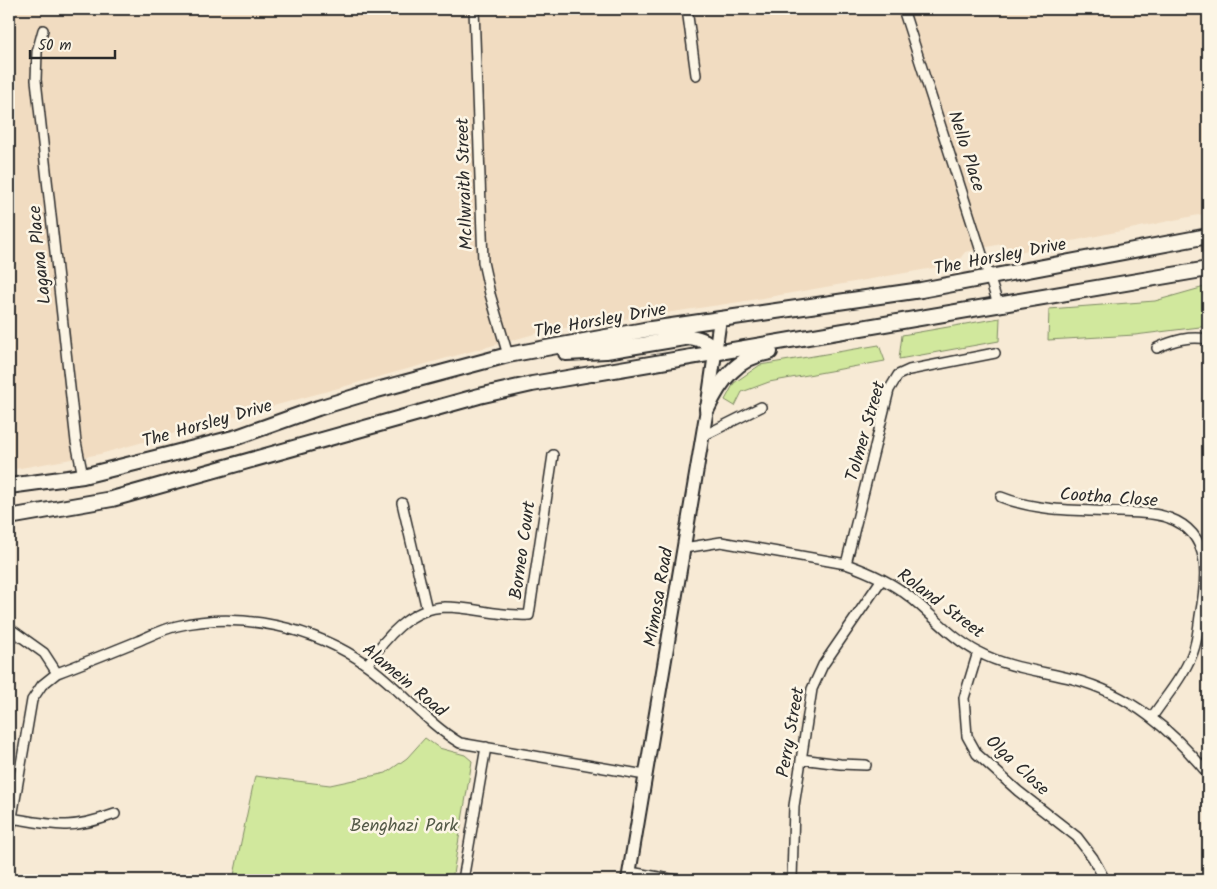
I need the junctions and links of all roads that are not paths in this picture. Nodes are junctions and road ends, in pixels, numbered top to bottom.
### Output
1 (474, 9) edge
2 (687, 9) edge
3 (903, 9) edge
4 (43, 30) dead end
5 (696, 75) dead end
6 (1208, 236) edge
7 (1208, 269) edge
8 (990, 278) junction
9 (998, 304) junction
10 (720, 319) junction
11 (862, 328) junction
12 (1208, 339) edge
13 (1157, 348) dead end
14 (716, 352) junction
15 (996, 353) dead end
16 (508, 356) junction
17 (761, 407) dead end
18 (707, 410) junction
19 (703, 436) junction
20 (553, 455) dead end
21 (83, 476) junction
22 (9, 486) edge
23 (1001, 497) dead end
24 (402, 503) dead end
25 (9, 517) edge
26 (684, 548) junction
27 (846, 564) junction
28 (882, 579) junction
29 (427, 610) junction
30 (9, 628) edge
31 (978, 652) junction
32 (367, 665) junction
33 (57, 673) junction
34 (1152, 717) junction
35 (486, 747) junction
36 (801, 759) junction
37 (866, 765) dead end
38 (9, 773) edge
39 (18, 774) junction
40 (1208, 774) edge
41 (646, 775) junction
42 (116, 814) dead end
43 (11, 818) junction
44 (9, 835) edge
45 (629, 876) edge
46 (463, 880) edge
47 (676, 880) edge
48 (792, 880) edge
49 (1105, 880) edge

1 - 16 street, McIlwraith Street
2 - 5 street
3 - 8 street, Nello Place
4 - 21 street, Lagana Place
6 - 8 main road, The Horsley Drive
7 - 9 main road
8 - 9 street, Nello Place
8 - 10 main road, The Horsley Drive
9 - 11 main road
10 - 14 main road, Mimosa Road
10 - 16 main road, The Horsley Drive
11 - 14 main road
11 - 18 main road
12 - 13 street
14 - 16 main road
14 - 18 main road, Mimosa Road
14 - 25 main road
15 - 27 street, Tolmer Street
16 - 21 main road, The Horsley Drive
17 - 19 street
18 - 19 main road, Mimosa Road
19 - 26 main road, Mimosa Road
20 - 29 street, Borneo Court
21 - 22 main road, The Horsley Drive
23 - 34 street, Cootha Close
24 - 29 street
26 - 27 street, Roland Street
26 - 41 main road, Mimosa Road
27 - 28 street, Roland Street
28 - 31 street, Roland Street
28 - 36 street, Perry Street
29 - 32 street, Borneo Court
30 - 33 street
31 - 34 street, Roland Street
31 - 49 street, Olga Close
32 - 33 street, Alamein Road
32 - 35 street, Alamein Road
33 - 39 street, Alamein Road
34 - 40 street, Roland Street
35 - 41 street, Alamein Road
35 - 46 street
36 - 37 street
36 - 48 street, Perry Street
38 - 39 street
39 - 43 street, Alamein Road
41 - 45 main road, Mimosa Road
42 - 43 street
43 - 44 street, Alamein Road
45 - 47 street

